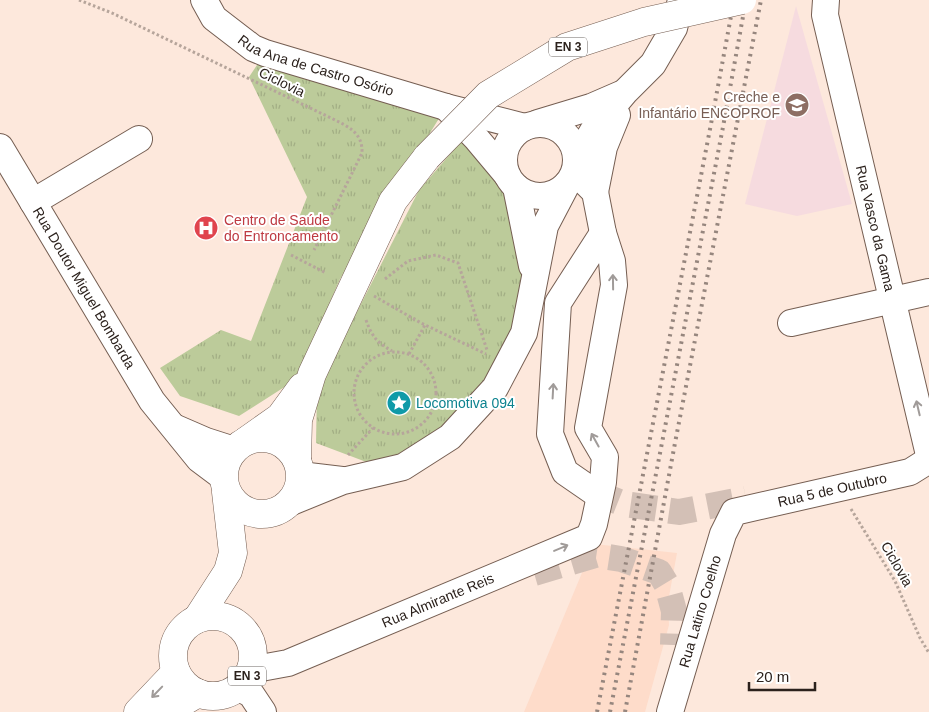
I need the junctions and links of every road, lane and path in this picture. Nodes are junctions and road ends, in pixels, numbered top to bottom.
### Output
1 (79, 0) edge
2 (204, 0) edge
3 (681, 0) edge
4 (742, 0) edge
5 (826, 0) edge
6 (626, 91) junction
7 (446, 107) junction
8 (532, 125) junction
9 (139, 139) dead end
10 (3, 159) edge
11 (573, 171) junction
12 (511, 181) junction
13 (595, 192) junction
14 (33, 202) junction
15 (603, 233) junction
16 (314, 250) dead end
17 (291, 255) dead end
18 (326, 273) dead end
19 (535, 279) junction
20 (382, 284) dead end
21 (378, 290) dead end
22 (929, 292) edge
23 (370, 293) dead end
24 (374, 296) junction
25 (894, 300) junction
26 (371, 303) dead end
27 (364, 317) dead end
28 (791, 323) dead end
29 (425, 325) junction
30 (392, 351) junction
31 (409, 354) junction
32 (312, 374) junction
33 (172, 427) junction
34 (373, 428) junction
35 (240, 445) junction
36 (348, 455) dead end
37 (929, 455) edge
38 (929, 460) edge
39 (298, 468) junction
40 (343, 480) junction
41 (225, 484) junction
42 (840, 488) junction
43 (594, 492) tunnel mouth
44 (740, 506) junction
45 (283, 507) junction
46 (231, 562) junction
47 (534, 573) tunnel mouth
48 (197, 619) junction
49 (240, 627) junction
50 (672, 645) tunnel mouth
51 (929, 653) edge
52 (288, 663) junction
53 (176, 672) junction
54 (244, 679) junction
55 (198, 693) junction
56 (138, 712) edge
57 (166, 712) edge
58 (263, 712) edge
59 (653, 712) edge
60 (670, 712) edge

1 - 16 path, Ciclovia
2 - 7 street, Rua Ana de Castro Osório
3 - 6 street
4 - 32 main road, EN 3, bridge
5 - 25 street, Rua Vasco da Gama
6 - 8 street
6 - 11 street
6 - 13 street
7 - 8 street, Rua Ana de Castro Osório
7 - 12 street, Rua Ana de Castro Osório
8 - 11 street
8 - 12 street
9 - 14 street
10 - 14 street, Rua Doutor Miguel Bombarda
11 - 12 street
11 - 13 street
11 - 19 street
12 - 19 street
13 - 15 street
14 - 33 street, Rua Doutor Miguel Bombarda
43 -> 15 street
52 -> 15 street, Rua Almirante Reis
17 - 18 path
19 - 40 street
20 - 29 path
21 - 24 path
22 - 25 street
23 - 24 path
24 - 26 path
24 - 29 path
25 - 28 street
37 -> 25 street, Rua Vasco da Gama
27 - 30 path
29 - 31 path
30 - 31 path
30 - 34 path
31 - 34 path
32 - 35 main road, EN 3
32 - 39 main road, EN 3
33 - 35 street
33 - 41 street, Rua Doutor Miguel Bombarda
34 - 36 path
35 - 39 main road
35 - 41 main road, EN 3
38 - 42 street, Rua 5 de Outubro
38 - 44 street, Rua 5 de Outubro
39 - 40 street
39 - 45 main road, EN 3
40 - 45 street
41 - 45 main road
41 - 46 main road, EN 3
42 - 44 street, Rua 5 de Outubro
42 - 51 path, Ciclovia
44 - 60 street, Rua Latino Coelho
45 - 46 main road, EN 3
46 - 48 main road, EN 3
46 - 49 main road, EN 3
47 - 52 street, Rua Almirante Reis
48 - 49 main road
48 - 53 main road, EN 3
49 - 54 main road, EN 3
50 - 59 street, Rua Latino Coelho
52 - 54 street, Rua Almirante Reis
53 - 55 main road
53 -> 56 main road
54 - 55 main road, EN 3
54 - 58 street
55 - 57 main road

